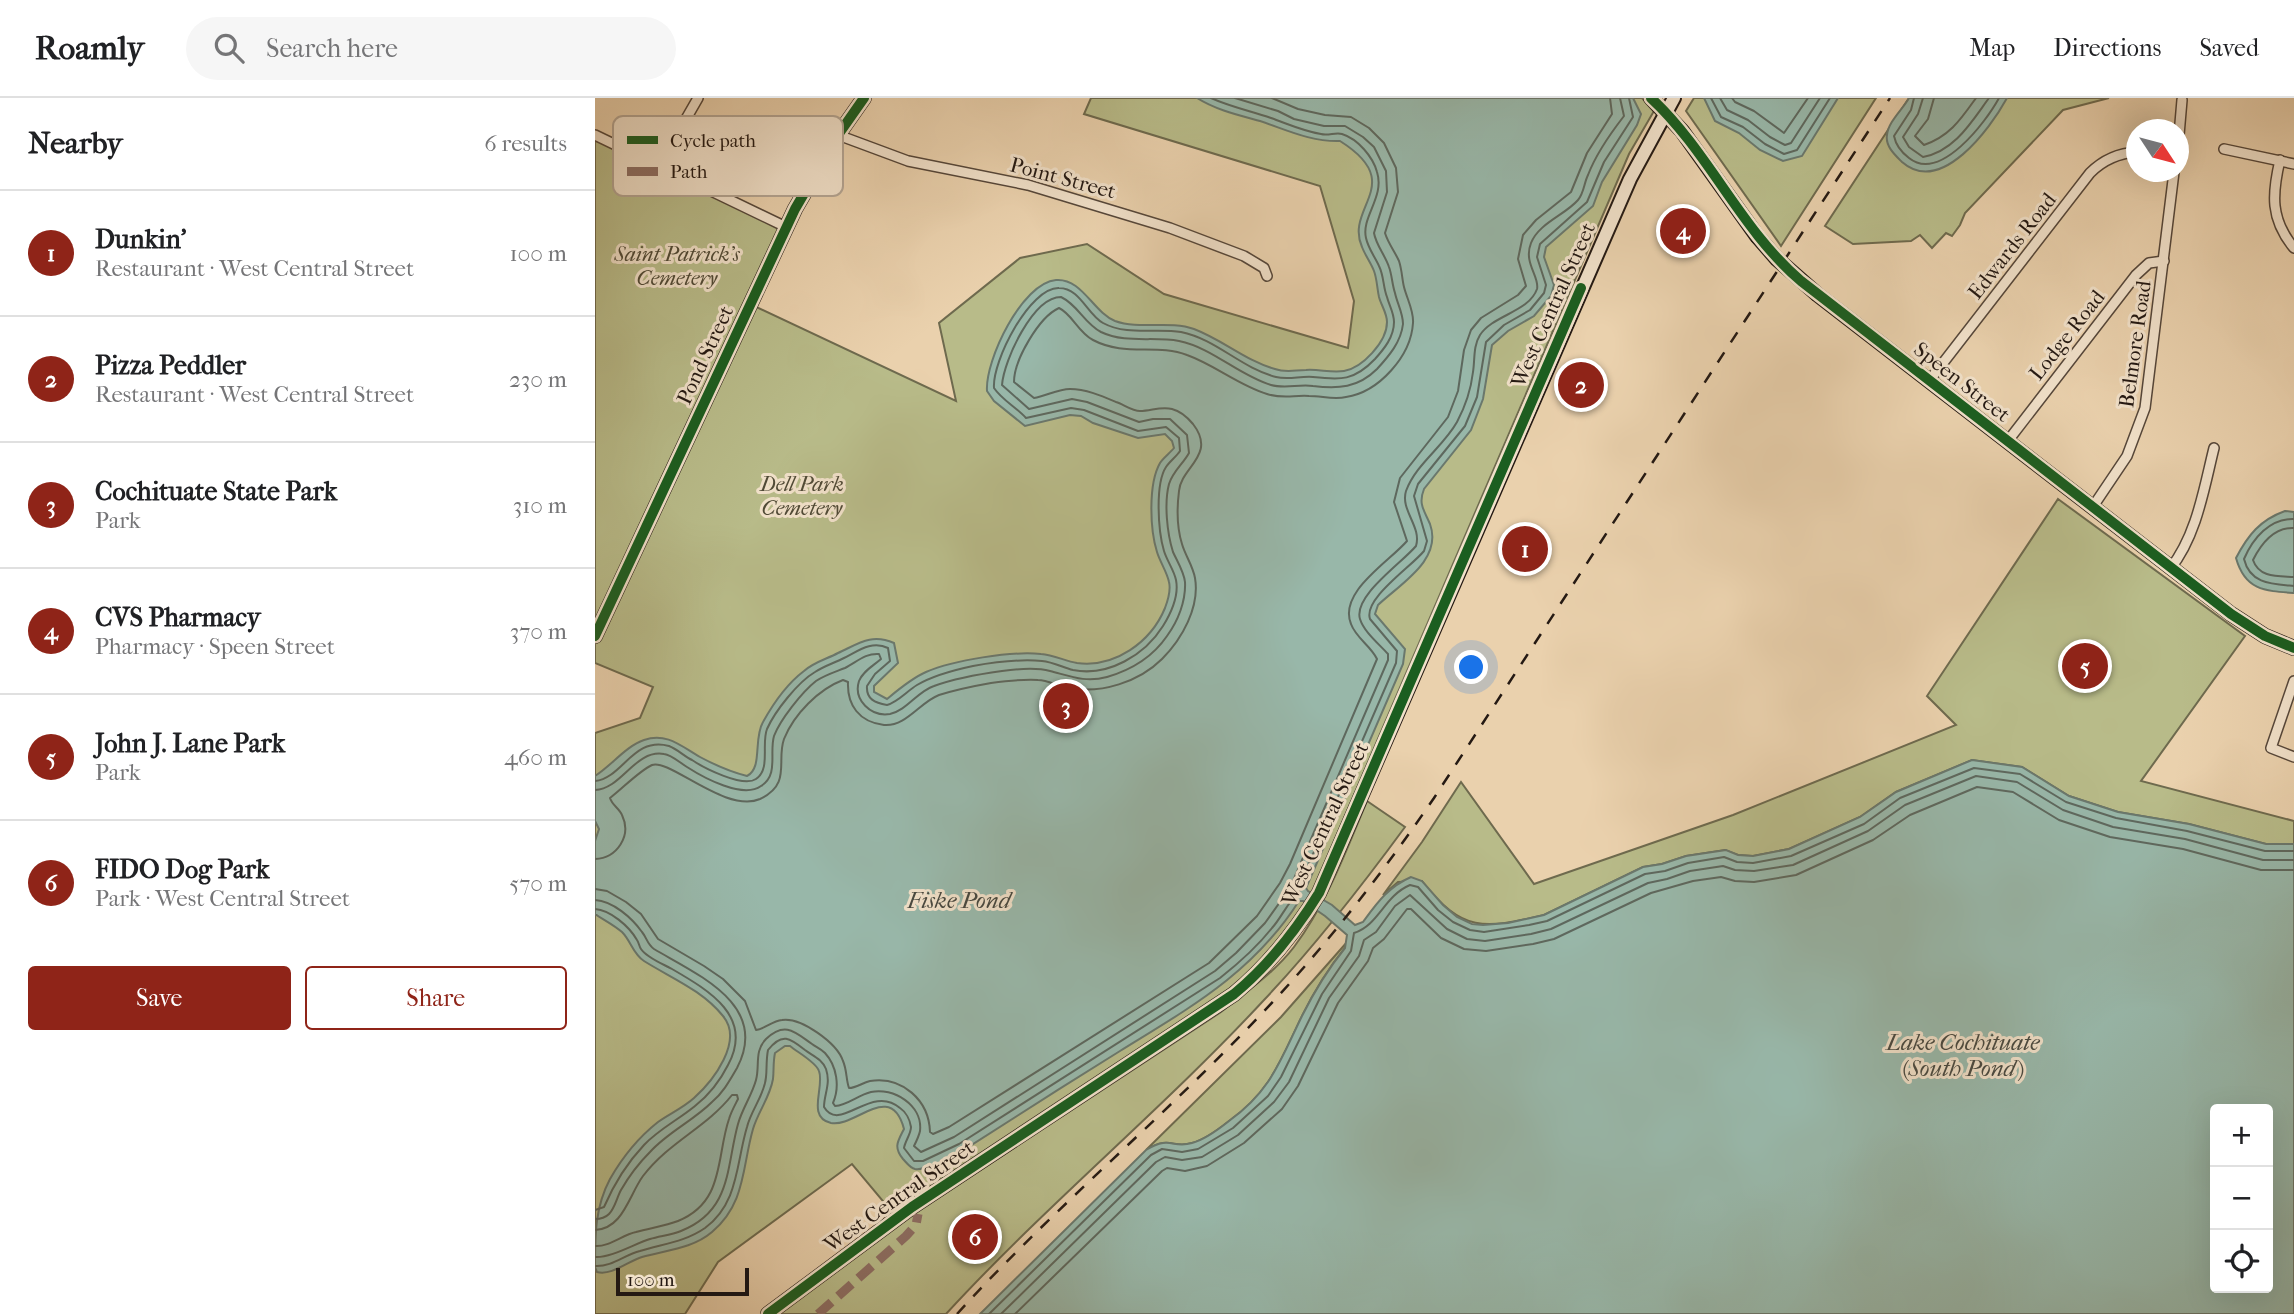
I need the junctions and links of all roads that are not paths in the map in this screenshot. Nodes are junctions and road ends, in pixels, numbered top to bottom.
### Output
1 (698, 98) edge
2 (864, 98) edge
3 (1651, 98) edge
4 (1674, 98) edge
5 (2182, 100) dead end
6 (1665, 112) junction
7 (688, 116) edge
8 (2180, 119) edge
9 (843, 128) edge
10 (595, 135) edge
11 (843, 137) edge
12 (613, 144) edge
13 (2224, 149) dead end
14 (2126, 154) edge
15 (2280, 160) junction
16 (2294, 164) edge
17 (2173, 182) edge
18 (721, 196) edge
19 (804, 196) edge
20 (786, 227) junction
21 (2294, 248) edge
22 (2164, 261) junction
23 (1267, 276) dead end
24 (1929, 381) junction
25 (2007, 442) junction
26 (2214, 447) dead end
27 (2092, 508) junction
28 (2170, 569) junction
29 (595, 636) edge
30 (2294, 649) edge
31 (2294, 681) edge
32 (2294, 757) edge
33 (768, 1314) edge

1 - 7 street
2 - 9 main road, Pond Street
3 - 6 main road, Speen Street
4 - 6 main road, West Central Street
5 - 8 street
6 - 24 main road, Speen Street, bridge
6 - 33 main road, West Central Street
10 - 12 street
11 - 23 street, Point Street
13 - 15 street
14 - 24 street, Edwards Road
15 - 16 street
15 - 21 street
17 - 22 street, Belmore Road
18 - 20 street
19 - 20 main road, Pond Street
20 - 29 main road, Pond Street
22 - 25 street, Lodge Road
22 - 27 street, Belmore Road
24 - 25 main road, Speen Street
25 - 27 main road, Speen Street
26 - 28 street
27 - 28 main road, Speen Street
28 - 30 main road, Speen Street
31 - 32 street

